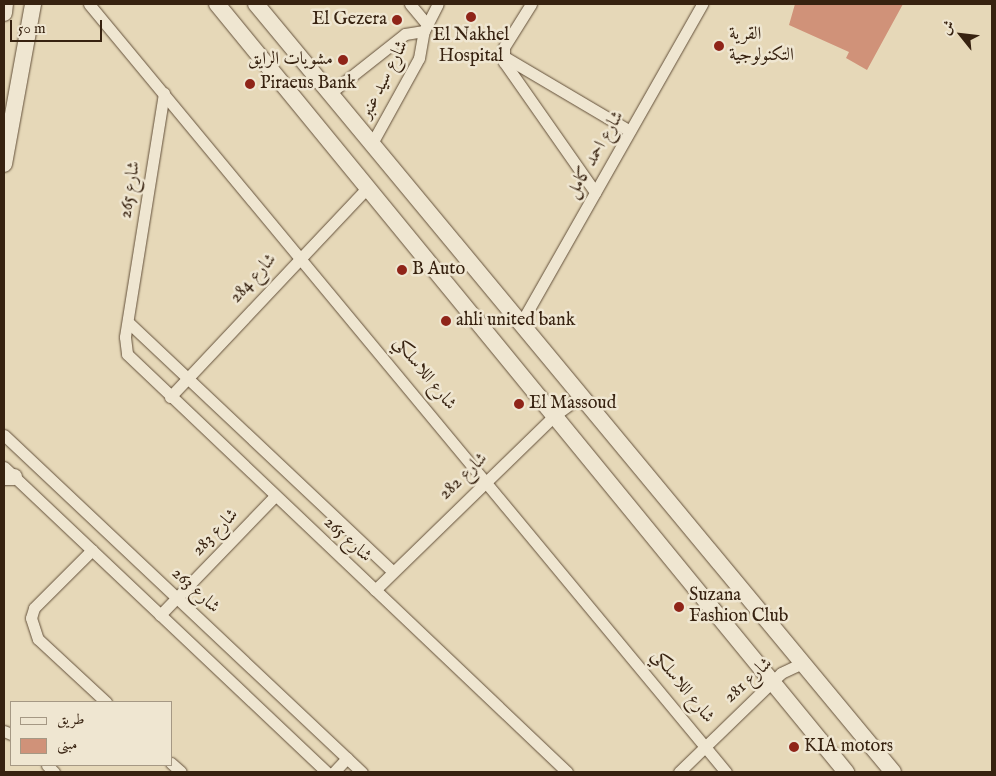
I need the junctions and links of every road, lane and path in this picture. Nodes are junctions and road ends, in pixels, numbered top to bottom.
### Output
1 (5, 4) edge
2 (33, 4) edge
3 (89, 4) edge
4 (217, 4) edge
5 (256, 4) edge
6 (410, 4) edge
7 (438, 4) edge
8 (531, 4) edge
9 (702, 4) edge
10 (4, 12) edge
11 (426, 27) junction
12 (502, 56) junction
13 (164, 93) junction
14 (329, 94) junction
15 (630, 131) junction
16 (371, 145) junction
17 (4, 164) edge
18 (368, 187) junction
19 (595, 192) junction
20 (300, 254) junction
21 (128, 322) junction
22 (521, 323) junction
23 (187, 378) junction
24 (583, 395) junction
25 (170, 397) junction
26 (554, 414) junction
27 (4, 434) edge
28 (7, 474) edge
29 (486, 480) junction
30 (275, 496) junction
31 (92, 550) junction
32 (392, 571) junction
33 (374, 590) junction
34 (176, 598) junction
35 (160, 615) junction
36 (802, 663) junction
37 (772, 681) junction
38 (105, 701) edge
39 (704, 746) junction
40 (347, 758) junction
41 (326, 772) edge
42 (334, 772) edge
43 (362, 772) edge
44 (567, 772) edge
45 (679, 772) edge
46 (726, 772) edge
47 (846, 772) edge
48 (893, 772) edge

1 - 10 main road
2 - 17 main road
3 - 13 street, شارع اللاسلكي
4 - 18 main road
5 - 14 main road
6 - 11 street
7 - 11 street, شارع سيد عنبر
8 - 12 street
9 - 15 street, شارع احمد كامل
11 - 14 street, شارع سيد عنبر
11 - 16 street, شارع سيد عنبر
12 - 15 street
12 - 19 street
13 - 20 street, شارع اللاسلكي
13 - 21 street, شارع 265
14 - 16 main road
15 - 19 street, شارع احمد كامل
16 - 22 main road
18 - 20 street, شارع 284
18 - 26 main road
19 - 22 street, شارع احمد كامل
20 - 23 street, شارع 284
20 - 29 street, شارع اللاسلكي
21 - 23 street, شارع 265
21 - 25 street, شارع 265
22 - 24 main road
23 - 25 street, شارع 284
23 - 32 street, شارع 265
24 - 26 street, شارع 282
24 - 36 main road
25 - 30 street, شارع 265
26 - 29 street, شارع 282
26 - 37 main road
27 - 34 street, شارع 263
28 - 31 street
29 - 32 street, شارع 282
29 - 39 street, شارع اللاسلكي
30 - 33 street, شارع 265
30 - 34 street, شارع 283
31 - 35 street
31 - 38 street
32 - 33 street, شارع 282
33 - 44 street, شارع 265
34 - 35 street, شارع 283
34 - 40 street, شارع 263
35 - 41 street
36 - 37 street, شارع 281
36 - 48 main road
37 - 39 street, شارع 281
37 - 47 main road
39 - 45 street, شارع 281
39 - 46 street, شارع اللاسلكي
40 - 42 street
40 - 43 street, شارع 263

